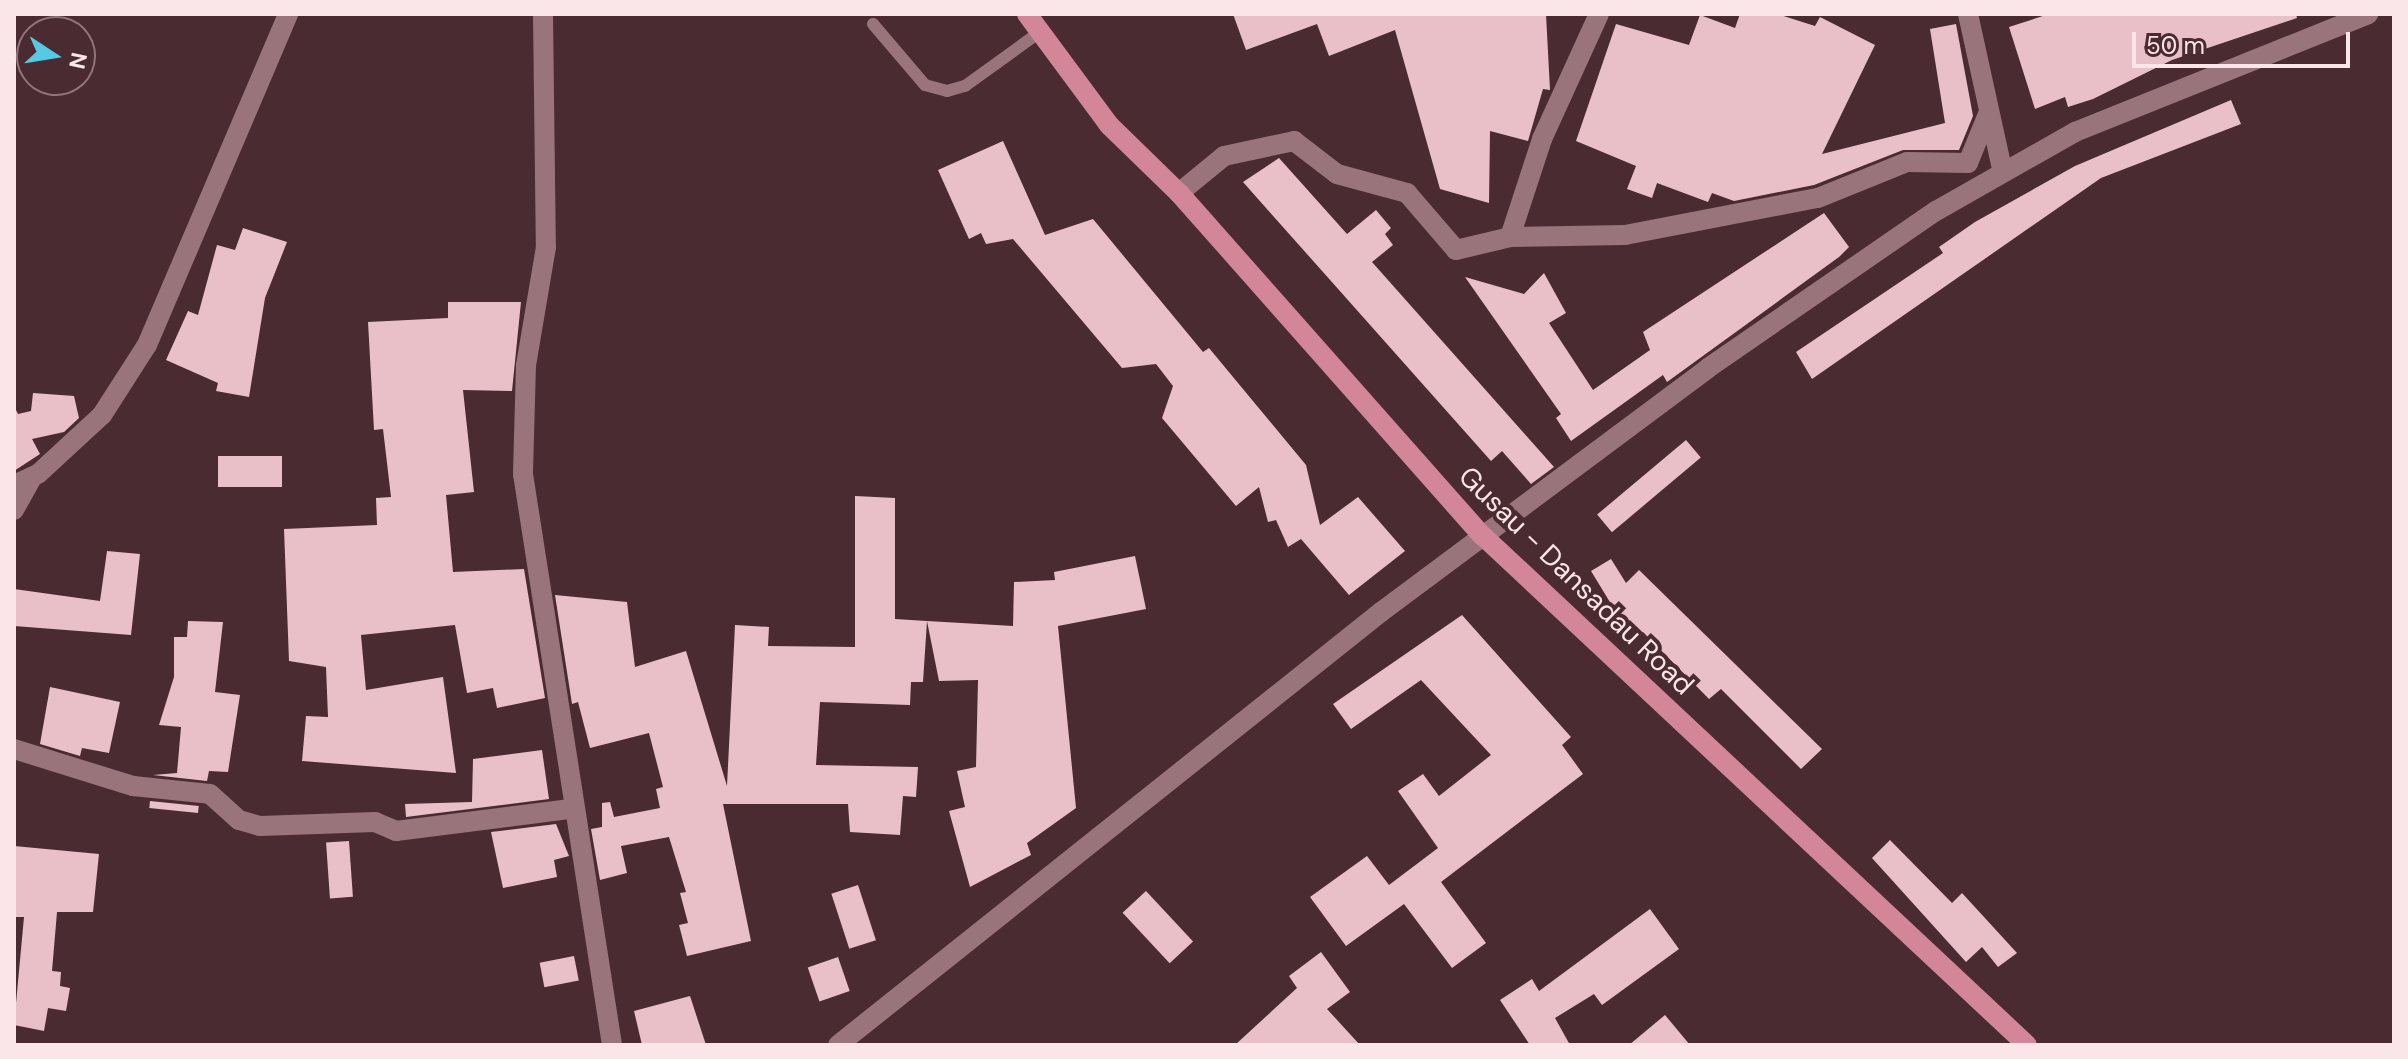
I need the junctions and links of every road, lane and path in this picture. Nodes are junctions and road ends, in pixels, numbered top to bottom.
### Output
1 (288, 14) edge
2 (543, 14) edge
3 (1027, 14) edge
4 (1599, 14) edge
5 (1968, 14) edge
6 (2368, 14) edge
7 (873, 24) dead end
8 (1040, 32) junction
9 (1988, 114) junction
10 (2002, 169) junction
11 (1179, 193) junction
12 (1510, 237) junction
13 (23, 481) edge
14 (14, 510) edge
15 (1482, 535) junction
16 (14, 749) edge
17 (571, 809) junction
18 (612, 1045) edge
19 (838, 1045) edge
20 (2027, 1045) edge

1 - 13 street
2 - 17 street
3 - 8 main road, Gusau - Dansadau Road
4 - 12 street
5 - 9 street
6 - 10 street
7 - 8 lane
8 - 11 main road, Gusau - Dansadau Road
9 - 10 street
9 - 12 street
10 - 15 street
11 - 12 street
11 - 15 main road, Gusau - Dansadau Road
13 - 14 street
15 - 19 street
15 - 20 main road, Gusau - Dansadau Road
16 - 17 street
17 - 18 street

